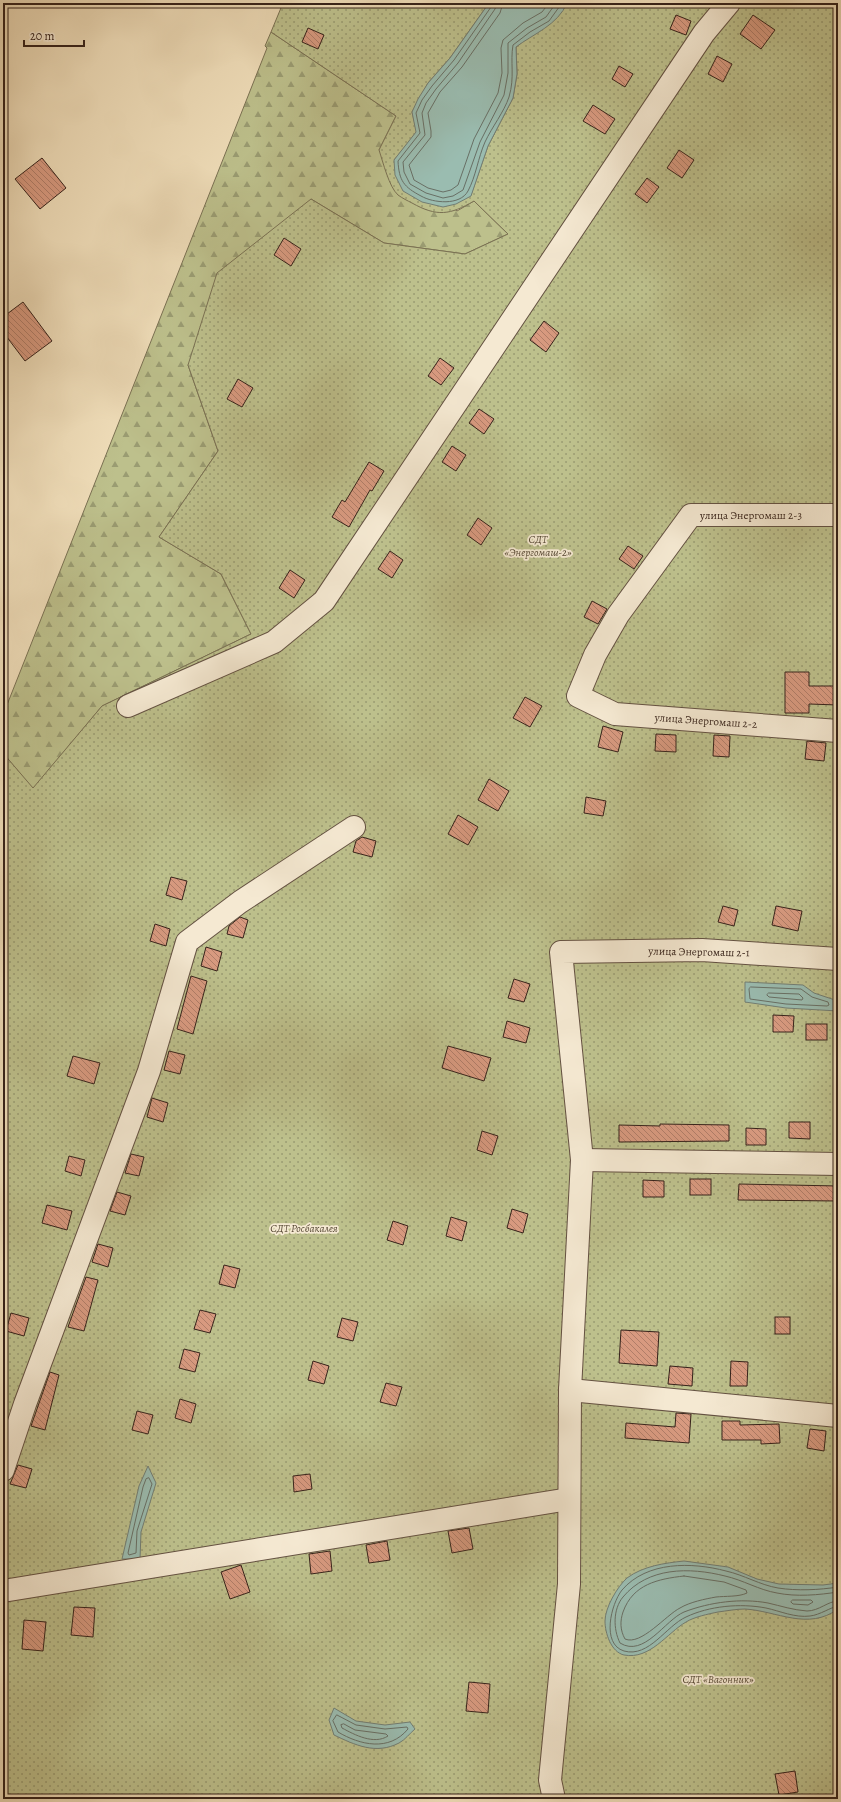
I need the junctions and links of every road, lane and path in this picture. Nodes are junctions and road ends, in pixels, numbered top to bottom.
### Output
1 (729, 3) edge
2 (838, 515) edge
3 (578, 696) joint
4 (128, 706) dead end
5 (838, 731) edge
6 (354, 827) dead end
7 (838, 959) edge
8 (582, 1160) junction
9 (838, 1164) edge
10 (570, 1390) junction
11 (838, 1416) edge
12 (3, 1470) edge
13 (569, 1499) junction
14 (3, 1591) edge
15 (554, 1799) edge

1 - 4 street
2 - 3 street, улица Энергомаш 2-3
3 - 5 street, улица Энергомаш 2-2
6 - 12 street
7 - 8 street, улица Энергомаш 2-1
8 - 9 street
8 - 10 street
10 - 11 street
10 - 13 street
13 - 14 street
13 - 15 street

